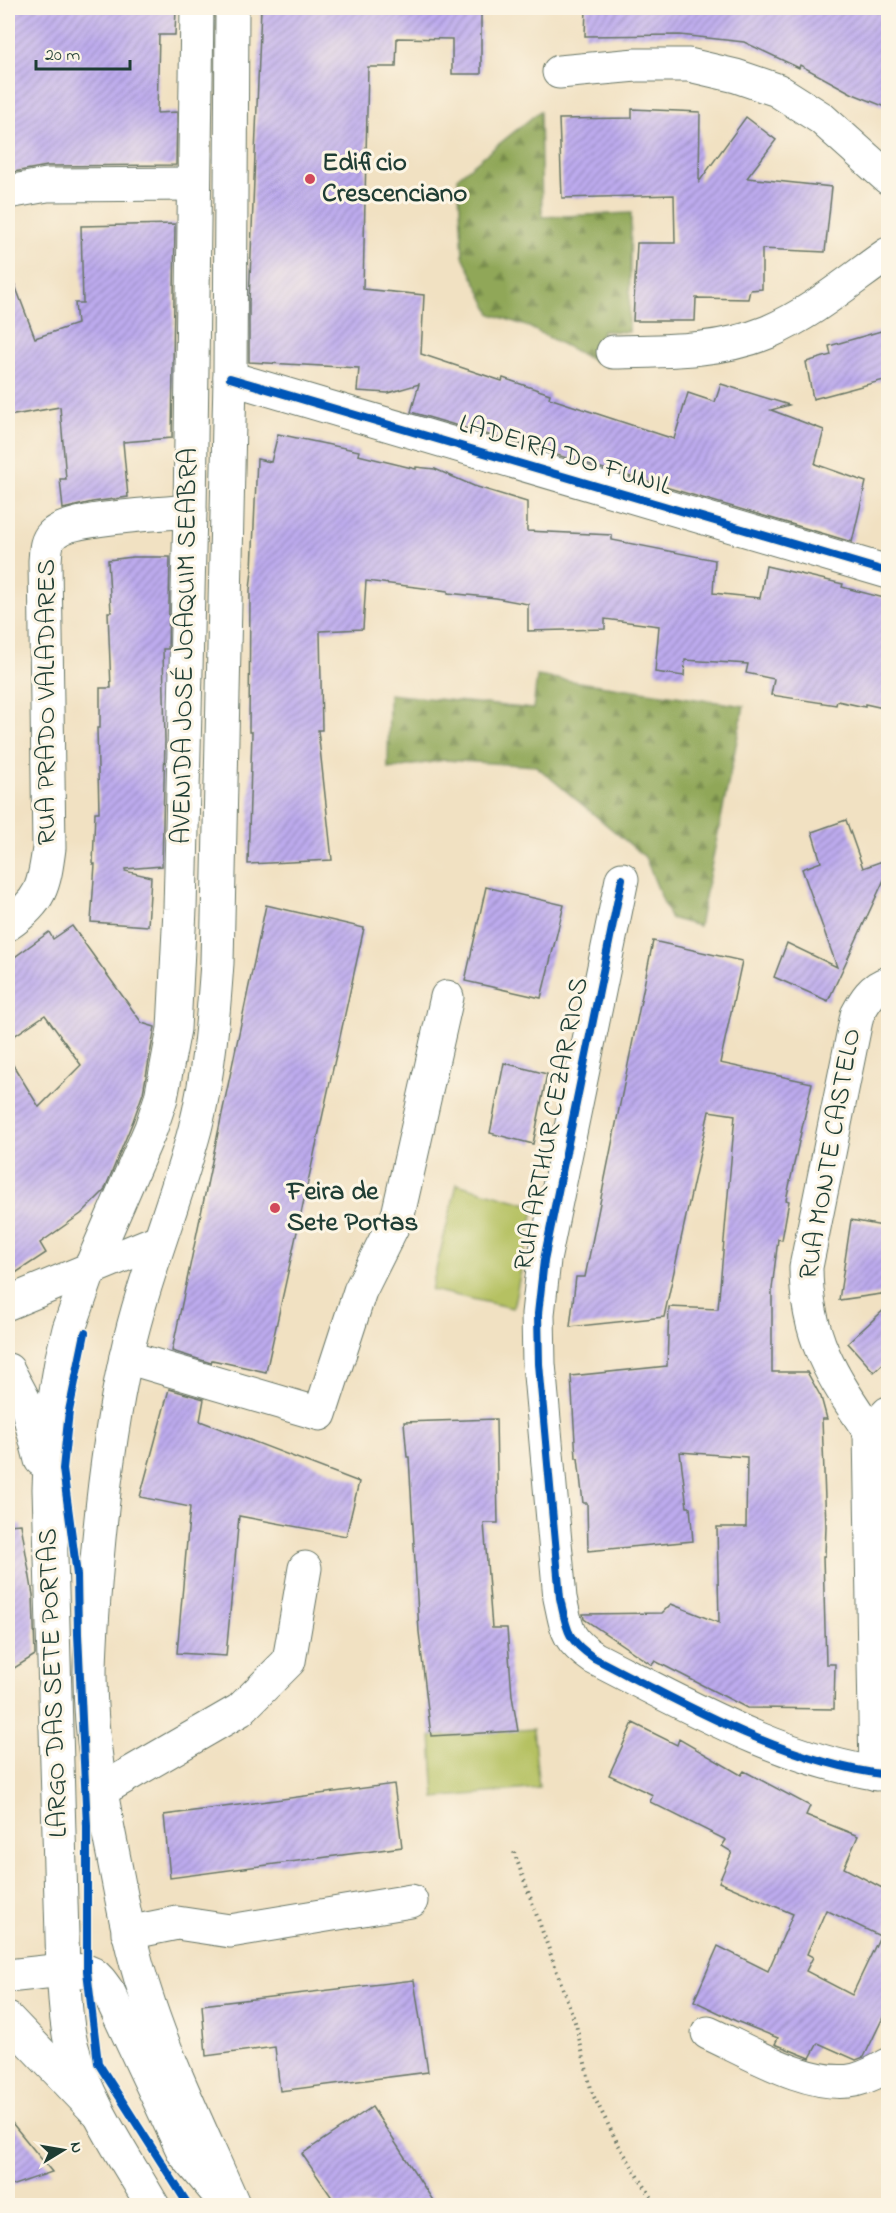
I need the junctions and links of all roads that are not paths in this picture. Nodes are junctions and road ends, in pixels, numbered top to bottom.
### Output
1 (197, 8) edge
2 (232, 8) edge
3 (559, 72) dead end
4 (888, 178) edge
5 (194, 184) junction
6 (10, 192) edge
7 (888, 254) edge
8 (613, 352) dead end
9 (230, 378) junction
10 (190, 511) junction
11 (888, 572) edge
12 (622, 879) dead end
13 (8, 924) edge
14 (888, 982) edge
15 (447, 998) dead end
16 (158, 1241) junction
17 (90, 1269) junction
18 (8, 1303) edge
19 (126, 1357) junction
20 (61, 1362) joint
21 (8, 1370) edge
22 (879, 1422) edge
23 (49, 1489) junction
24 (305, 1568) dead end
25 (882, 1775) edge
26 (100, 1791) junction
27 (411, 1901) dead end
28 (129, 1933) junction
29 (63, 1970) junction
30 (8, 1976) edge
31 (8, 2019) edge
32 (708, 2033) dead end
33 (888, 2065) edge
34 (100, 2115) junction
35 (153, 2205) edge
36 (227, 2205) edge
37 (234, 2205) edge

1 - 5 main road, AVENIDA JOSÉ JOAQUIM SEABRA
2 - 9 main road, AVENIDA JOSÉ JOAQUIM SEABRA
3 - 4 main road
5 - 6 main road
5 - 10 main road, AVENIDA JOSÉ JOAQUIM SEABRA
7 - 8 main road
9 - 11 main road, LADEIRA DO FUNIL
9 - 16 main road, AVENIDA JOSÉ JOAQUIM SEABRA
10 - 13 main road, RUA PRADO VALADARES
10 - 17 main road, AVENIDA JOSÉ JOAQUIM SEABRA
12 - 25 main road, RUA ARTHUR CEZAR RIOS
14 - 22 main road, RUA MONTE CASTELO
15 - 19 main road
16 - 17 main road
16 - 19 main road, AVENIDA JOSÉ JOAQUIM SEABRA
17 - 18 main road
17 - 20 main road, AVENIDA JOSÉ JOAQUIM SEABRA
19 - 26 main road, AVENIDA JOSÉ JOAQUIM SEABRA
20 - 23 main road, LARGO DAS SETE PORTAS
21 - 23 main road
22 - 25 main road
23 - 29 main road, LARGO DAS SETE PORTAS
24 - 26 main road
26 - 28 main road, AVENIDA JOSÉ JOAQUIM SEABRA
27 - 28 main road
28 - 37 main road, AVENIDA JOSÉ JOAQUIM SEABRA
29 - 30 main road
29 - 34 main road, LARGO DAS SETE PORTAS
29 - 36 main road
31 - 34 main road
32 - 33 main road
34 - 35 main road

